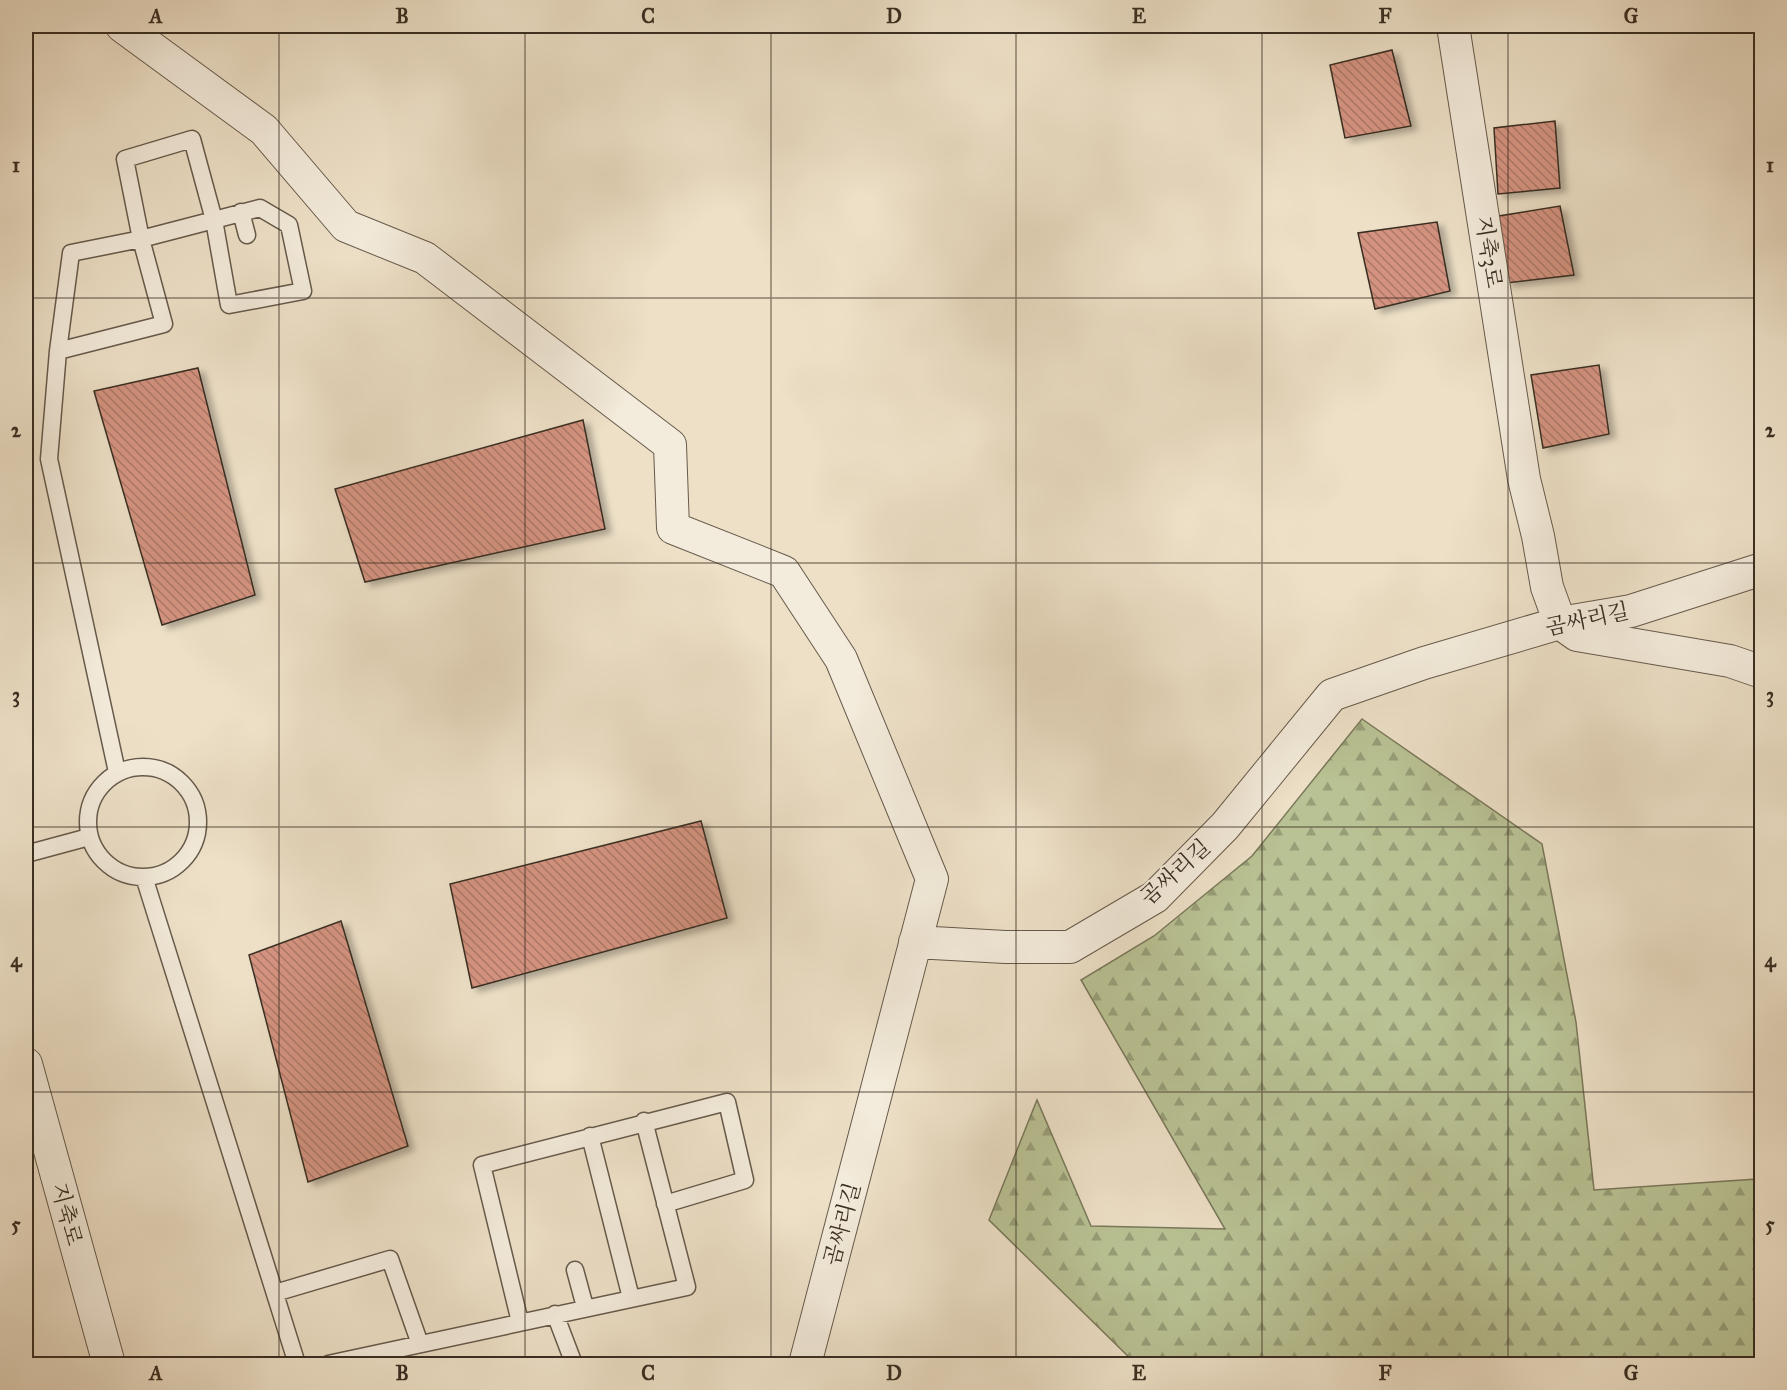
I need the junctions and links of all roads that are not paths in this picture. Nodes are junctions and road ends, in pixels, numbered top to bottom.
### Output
1 (122, 26) edge
2 (1453, 26) edge
3 (241, 213) junction
4 (214, 220) junction
5 (247, 235) dead end
6 (141, 239) junction
7 (58, 351) junction
8 (1761, 569) edge
9 (1560, 623) junction
10 (1761, 672) edge
11 (117, 772) junction
12 (89, 837) junction
13 (26, 854) edge
14 (145, 880) junction
15 (915, 942) junction
16 (26, 1064) edge
17 (644, 1121) junction
18 (590, 1136) junction
19 (665, 1204) junction
20 (575, 1270) dead end
21 (274, 1293) junction
22 (631, 1298) junction
23 (585, 1307) junction
24 (555, 1314) junction
25 (520, 1322) junction
26 (420, 1344) junction
27 (109, 1365) edge
28 (297, 1365) edge
29 (328, 1365) edge
30 (574, 1365) edge
31 (805, 1365) edge

1 - 15 street
2 - 9 street, 지축3로
3 - 4 lane
3 - 4 lane
3 - 5 lane
4 - 6 lane
4 - 6 lane
6 - 7 lane
6 - 7 lane
7 - 11 lane
8 - 9 street, 곰싸리길
9 - 10 street
9 - 15 street, 곰싸리길
11 - 12 lane
11 - 14 lane
12 - 13 lane
12 - 14 lane
14 - 21 lane
15 - 31 street, 곰싸리길
16 - 27 street, 지축로
17 - 18 lane
17 - 19 lane
17 - 19 lane
18 - 22 lane
18 - 25 lane
19 - 22 lane
20 - 23 lane
21 - 26 lane
21 - 28 lane
22 - 23 lane
23 - 24 lane
24 - 25 lane
24 - 30 lane
25 - 26 lane
26 - 29 lane

